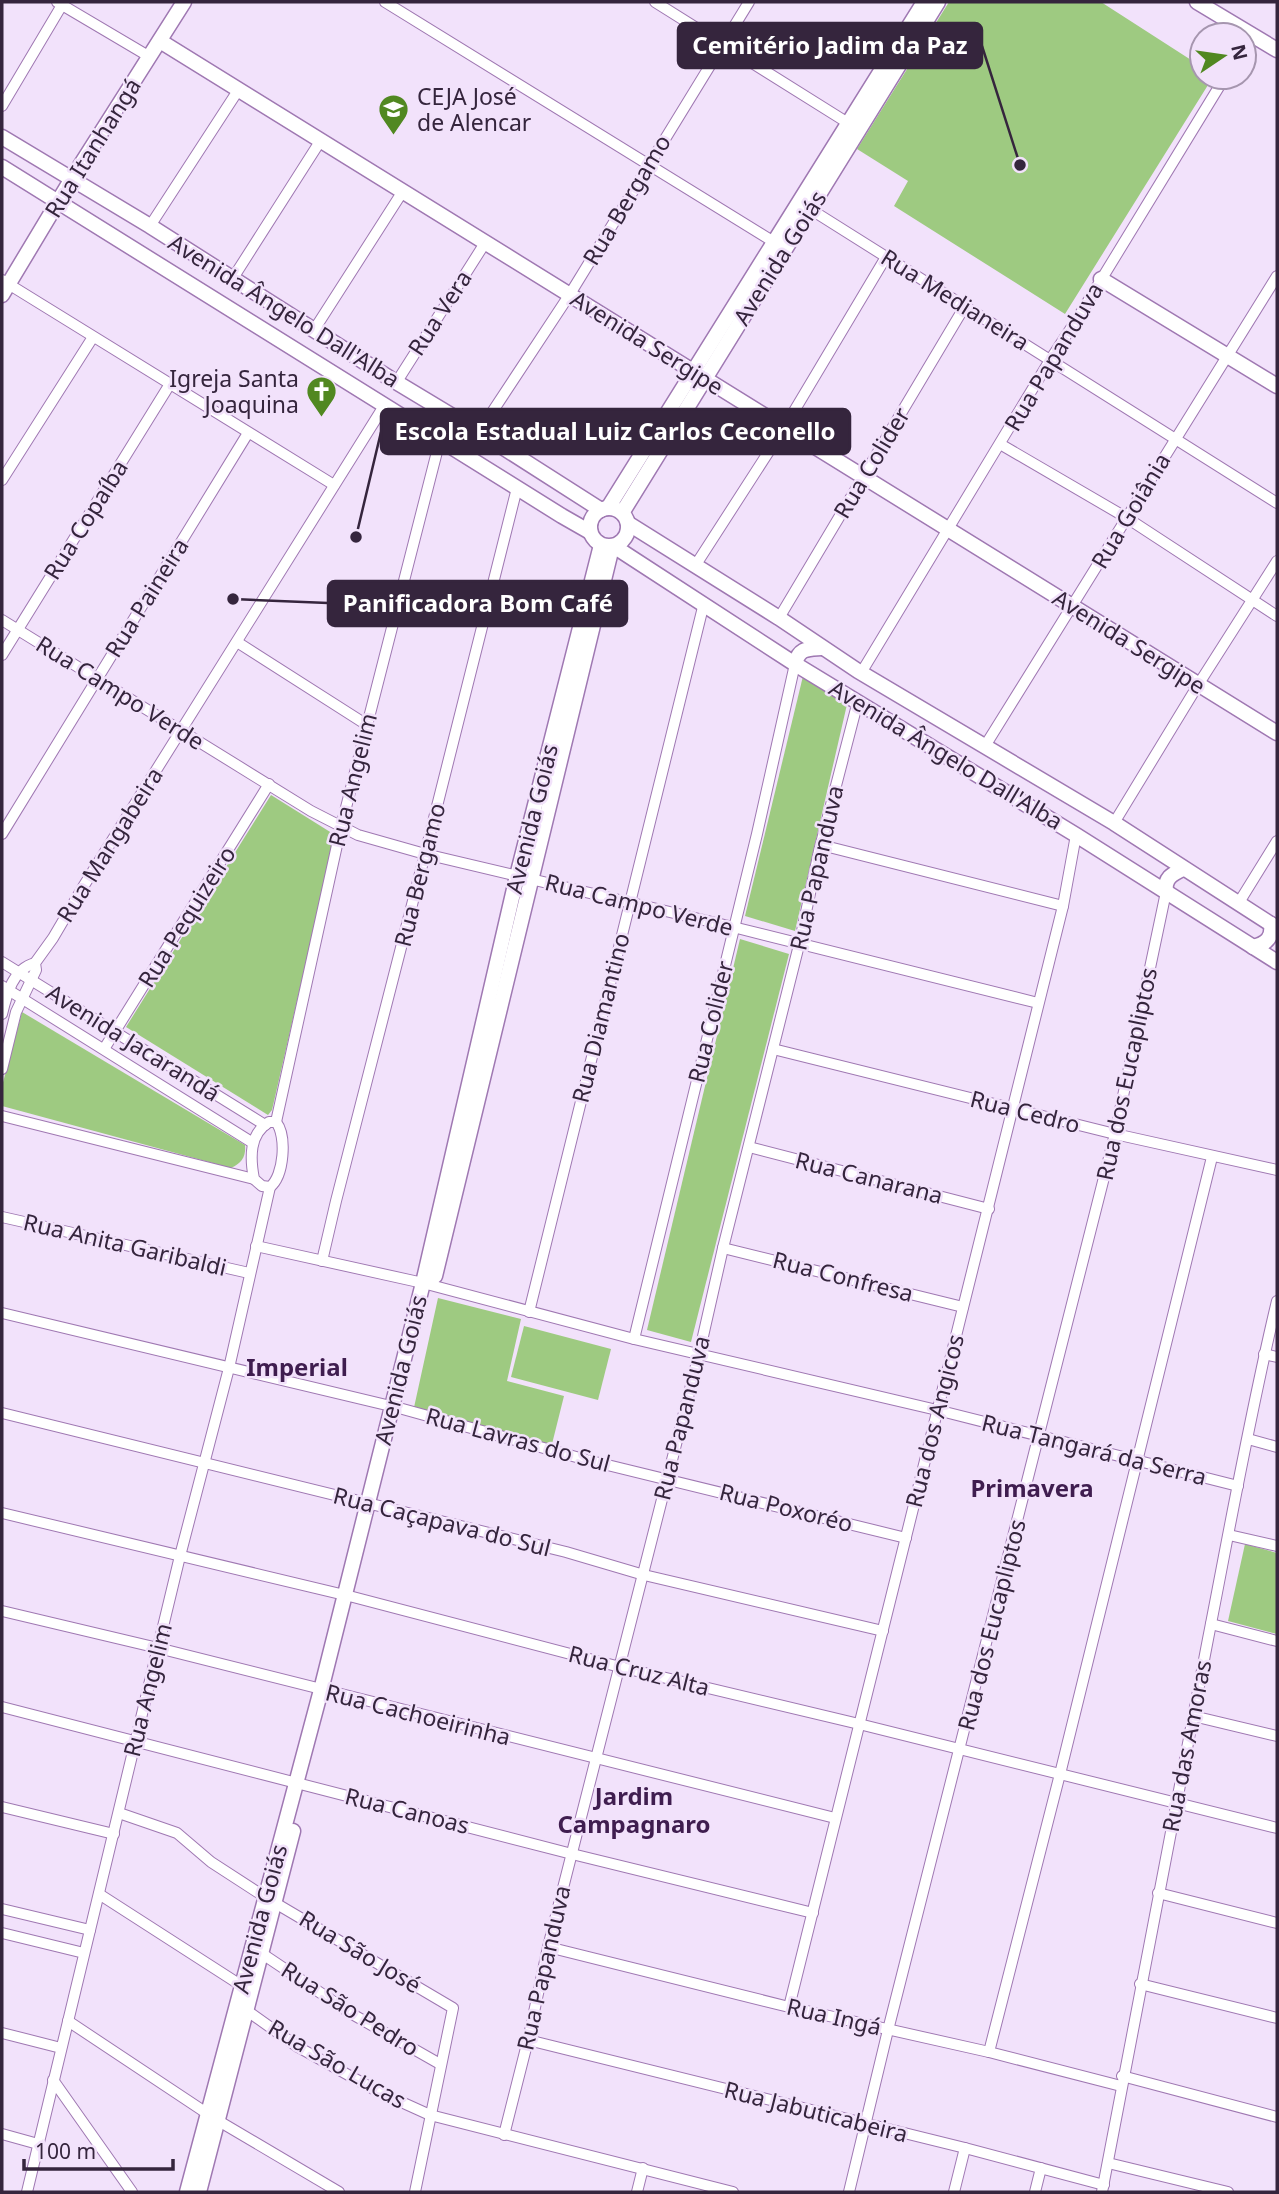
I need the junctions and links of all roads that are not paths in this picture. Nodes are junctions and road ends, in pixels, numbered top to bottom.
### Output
1 (184, 2) edge
2 (385, 2) edge
3 (655, 2) edge
4 (748, 2) edge
5 (1197, 2) edge
6 (59, 3) edge
7 (931, 3) edge
8 (1222, 21) edge
9 (160, 41) junction
10 (722, 43) junction
11 (1258, 44) edge
12 (1277, 50) edge
13 (150, 57) junction
14 (239, 89) junction
15 (1216, 91) edge
16 (2, 106) edge
17 (848, 123) junction
18 (2, 137) edge
19 (321, 140) junction
20 (650, 164) junction
21 (2, 167) edge
22 (71, 180) junction
23 (403, 191) junction
24 (58, 203) junction
25 (810, 209) junction
26 (150, 226) junction
27 (774, 242) junction
28 (485, 243) junction
29 (886, 257) junction
30 (1277, 276) edge
31 (233, 278) junction
32 (1101, 279) junction
33 (4, 287) edge
34 (570, 294) junction
35 (965, 306) junction
36 (314, 330) junction
37 (93, 337) junction
38 (1228, 355) junction
39 (1050, 360) junction
40 (699, 375) junction
41 (396, 383) junction
42 (170, 384) junction
43 (1277, 386) edge
44 (384, 406) junction
45 (784, 428) junction
46 (480, 432) junction
47 (248, 433) junction
48 (1176, 438) junction
49 (440, 440) junction
50 (1000, 444) junction
51 (863, 478) junction
52 (2, 480) edge
53 (334, 485) junction
54 (517, 488) junction
55 (1277, 503) edge
56 (604, 509) junction
57 (1127, 518) junction
58 (625, 519) junction
59 (948, 530) junction
60 (590, 532) junction
61 (610, 546) junction
62 (1277, 561) edge
63 (695, 566) junction
64 (1253, 601) junction
65 (704, 603) junction
66 (1073, 607) junction
67 (1277, 616) edge
68 (779, 618) junction
69 (2, 620) edge
70 (18, 630) junction
71 (237, 642) junction
72 (821, 648) junction
73 (2, 655) edge
74 (795, 664) junction
75 (861, 673) junction
76 (97, 679) junction
77 (1198, 685) junction
78 (858, 701) junction
79 (367, 725) junction
80 (181, 730) junction
81 (1277, 733) edge
82 (985, 746) junction
83 (269, 784) junction
84 (1114, 823) junction
85 (341, 827) junction
86 (2, 834) edge
87 (1076, 835) junction
88 (1277, 841) edge
89 (821, 845) junction
90 (425, 854) junction
91 (1183, 869) junction
92 (524, 877) junction
93 (1166, 892) junction
94 (629, 902) junction
95 (1238, 904) junction
96 (1063, 906) junction
97 (1274, 926) edge
98 (733, 927) junction
99 (799, 945) junction
100 (1254, 947) junction
101 (2, 962) edge
102 (1277, 962) edge
103 (36, 963) junction
104 (18, 972) junction
105 (30, 980) junction
106 (5, 988) edge
107 (21, 998) junction
108 (1038, 1003) junction
109 (3, 1011) edge
110 (116, 1032) junction
111 (104, 1049) junction
112 (773, 1049) junction
113 (2, 1069) edge
114 (1013, 1109) junction
115 (2, 1116) edge
116 (276, 1122) junction
117 (265, 1125) junction
118 (1115, 1134) junction
119 (253, 1143) junction
120 (749, 1147) junction
121 (1212, 1157) junction
122 (1277, 1170) edge
123 (254, 1179) junction
124 (270, 1187) junction
125 (989, 1209) junction
126 (2, 1217) edge
127 (256, 1246) junction
128 (723, 1248) junction
129 (322, 1261) junction
130 (249, 1273) junction
131 (428, 1284) junction
132 (1277, 1301) edge
133 (963, 1307) junction
134 (529, 1312) junction
135 (2, 1313) edge
136 (634, 1339) junction
137 (699, 1354) junction
138 (1264, 1354) junction
139 (1277, 1357) edge
140 (229, 1368) junction
141 (395, 1407) junction
142 (937, 1410) junction
143 (2, 1413) edge
144 (1040, 1436) junction
145 (1248, 1439) junction
146 (1277, 1447) edge
147 (1137, 1460) junction
148 (205, 1462) junction
149 (667, 1479) junction
150 (1238, 1486) junction
151 (372, 1505) junction
152 (2, 1513) edge
153 (1229, 1535) junction
154 (906, 1538) junction
155 (1277, 1546) edge
156 (180, 1556) junction
157 (644, 1575) junction
158 (349, 1596) junction
159 (2, 1611) edge
160 (1211, 1624) junction
161 (883, 1631) junction
162 (1277, 1640) edge
163 (158, 1648) junction
164 (620, 1667) junction
165 (325, 1691) junction
166 (2, 1707) edge
167 (1193, 1716) junction
168 (859, 1724) junction
169 (1277, 1736) edge
170 (136, 1740) junction
171 (960, 1749) junction
172 (596, 1759) junction
173 (1060, 1774) junction
174 (300, 1784) junction
175 (1176, 1803) junction
176 (2, 1807) edge
177 (119, 1813) junction
178 (835, 1818) junction
179 (1277, 1828) edge
180 (114, 1834) junction
181 (572, 1854) junction
182 (1158, 1893) junction
183 (99, 1894) junction
184 (270, 1899) junction
185 (2, 1909) edge
186 (813, 1913) junction
187 (1277, 1923) edge
188 (90, 1930) junction
189 (2, 1933) edge
190 (548, 1947) junction
191 (85, 1953) junction
192 (261, 1953) junction
193 (1140, 1984) junction
194 (242, 1986) junction
195 (789, 2007) junction
196 (246, 2010) junction
197 (1277, 2018) edge
198 (68, 2021) junction
199 (888, 2030) junction
200 (2, 2033) edge
201 (528, 2040) junction
202 (61, 2048) junction
203 (989, 2052) junction
204 (440, 2064) junction
205 (53, 2080) junction
206 (1122, 2081) junction
207 (430, 2115) junction
208 (213, 2117) junction
209 (1277, 2117) edge
210 (865, 2124) junction
211 (2, 2134) edge
212 (504, 2135) junction
213 (38, 2144) junction
214 (965, 2148) junction
215 (1108, 2163) junction
216 (643, 2168) junction
217 (1041, 2168) junction
218 (1103, 2189) edge
219 (27, 2192) edge
220 (132, 2192) edge
221 (187, 2192) edge
222 (199, 2192) edge
223 (339, 2192) edge
224 (415, 2192) edge
225 (637, 2192) edge
226 (733, 2192) edge
227 (849, 2192) edge
228 (954, 2192) edge
229 (1034, 2192) edge
230 (1227, 2192) edge

1 - 9 main road, Rua Itanhangá
2 - 20 street
3 - 10 street
4 - 10 street, Rua Bergamo
5 - 8 main road
6 - 13 street
6 - 16 street
7 - 17 main road, Avenida Goiás
7 - 25 main road, Avenida Goiás
9 - 13 main road, Rua Itanhangá
9 - 14 main road, Avenida Sergipe
10 - 17 street
10 - 20 street, Rua Bergamo
11 - 12 main road
13 - 22 main road, Rua Itanhangá
14 - 19 main road, Avenida Sergipe
14 - 26 street
15 - 32 street, Rua Papanduva
17 - 27 main road, Avenida Goiás
18 - 22 main road, Avenida Ângelo Dall'Alba
19 - 23 main road, Avenida Sergipe
19 - 31 street
20 - 27 street
20 - 34 street, Rua Bergamo
21 - 24 main road, Avenida Ângelo Dall'Alba
22 - 24 main road, Rua Itanhangá
22 - 26 main road, Avenida Ângelo Dall'Alba
23 - 28 main road, Avenida Sergipe
23 - 36 street
24 - 33 main road, Rua Itanhangá
24 - 44 main road, Avenida Ângelo Dall'Alba
25 - 29 street, Rua Medianeira
25 - 40 main road, Avenida Goiás
26 - 31 main road, Avenida Ângelo Dall'Alba
27 - 40 main road, Avenida Goiás
28 - 34 main road, Avenida Sergipe
28 - 41 street, Rua Vera
29 - 35 street, Rua Medianeira
29 - 45 street
30 - 38 street, Rua Goiânia
31 - 36 main road, Avenida Ângelo Dall'Alba
32 - 38 main road
32 - 39 street, Rua Papanduva
33 - 37 street
34 - 40 main road, Avenida Sergipe
34 - 46 street, Rua Bergamo
35 - 39 street, Rua Medianeira
35 - 51 street, Rua Colider
36 - 41 main road, Avenida Ângelo Dall'Alba
37 - 42 street
37 - 52 street
38 - 43 main road
38 - 48 street, Rua Goiânia
39 - 48 street, Rua Medianeira
39 - 50 street, Rua Papanduva
40 - 45 main road, Avenida Sergipe
40 - 56 main road, Avenida Goiás
40 - 58 main road, Avenida Goiás
41 - 44 main road
41 - 46 main road, Avenida Ângelo Dall'Alba
42 - 47 street
42 - 70 street, Rua Copaíba
44 - 49 main road, Avenida Ângelo Dall'Alba
44 - 53 street, Rua Mangabeira
45 - 51 main road, Avenida Sergipe
45 - 63 street
46 - 56 main road, Avenida Ângelo Dall'Alba
47 - 53 street
47 - 76 street, Rua Paineira
48 - 55 street, Rua Medianeira
48 - 57 street, Rua Goiânia
49 - 54 main road, Avenida Ângelo Dall'Alba
49 - 79 street, Rua Angelim
50 - 57 street
50 - 59 street, Rua Papanduva
51 - 59 main road, Avenida Sergipe
51 - 68 street, Rua Colider
53 - 71 street, Rua Mangabeira
54 - 60 main road, Avenida Ângelo Dall'Alba
54 - 90 street, Rua Bergamo
56 - 58 main road
56 - 60 main road
57 - 64 street
57 - 66 street, Rua Goiânia
58 - 61 main road
58 - 63 main road, Avenida Ângelo Dall'Alba
59 - 66 main road, Avenida Sergipe
59 - 75 street, Rua Papanduva
60 - 61 main road
61 - 65 main road, Avenida Ângelo Dall'Alba
61 - 92 main road, Avenida Goiás
62 - 64 street
63 - 68 main road, Avenida Ângelo Dall'Alba
64 - 67 street
64 - 77 street
65 - 74 main road, Avenida Ângelo Dall'Alba
65 - 94 street, Rua Diamantino
66 - 77 main road, Avenida Sergipe
66 - 82 street, Rua Goiânia
68 - 72 main road, Avenida Ângelo Dall'Alba
69 - 70 street, Rua Campo Verde
70 - 73 street, Rua Copaíba
70 - 76 street, Rua Campo Verde
71 - 79 street
71 - 80 street, Rua Mangabeira
72 - 74 main road
72 - 75 main road, Avenida Ângelo Dall'Alba
74 - 78 main road, Avenida Ângelo Dall'Alba
74 - 98 street, Rua Colider
75 - 82 main road, Avenida Ângelo Dall'Alba
76 - 80 street, Rua Campo Verde
76 - 86 street, Rua Paineira
77 - 81 main road, Avenida Sergipe
77 - 84 street
78 - 87 main road, Avenida Ângelo Dall'Alba
78 - 89 street, Rua Papanduva
79 - 85 street, Rua Angelim
80 - 83 street, Rua Campo Verde
80 - 103 street, Rua Mangabeira
82 - 84 main road, Avenida Ângelo Dall'Alba
83 - 85 street, Rua Campo Verde
83 - 110 street, Rua Pequizeiro
84 - 91 main road, Avenida Ângelo Dall'Alba
85 - 90 street, Rua Campo Verde
85 - 116 street, Rua Angelim
87 - 93 main road, Avenida Ângelo Dall'Alba
87 - 96 street, Rua dos Angicos
88 - 95 street
89 - 96 street
89 - 99 street, Rua Papanduva
90 - 92 street, Rua Campo Verde
90 - 129 street, Rua Bergamo
91 - 93 main road
91 - 95 main road, Avenida Ângelo Dall'Alba
92 - 94 street, Rua Campo Verde
92 - 131 main road, Avenida Goiás
93 - 100 main road, Avenida Ângelo Dall'Alba
93 - 118 street, Rua dos Eucapliptos
94 - 98 street, Rua Campo Verde
94 - 134 street, Rua Diamantino
95 - 97 main road, Avenida Ângelo Dall'Alba
96 - 108 street, Rua dos Angicos
97 - 100 main road
98 - 99 street, Rua Campo Verde
98 - 136 street, Rua Colider
99 - 108 street, Rua Campo Verde
99 - 112 street, Rua Papanduva
100 - 102 main road, Avenida Ângelo Dall'Alba
101 - 104 street, Avenida Jacarandá
103 - 104 street
103 - 105 street
104 - 105 street, Avenida Jacarandá
104 - 106 street
105 - 107 street
105 - 110 street, Avenida Jacarandá
106 - 107 street
106 - 109 street
107 - 111 street
107 - 113 street
108 - 114 street, Rua dos Angicos
110 - 111 street, Rua Pequizeiro
110 - 117 street, Avenida Jacarandá
111 - 119 street
112 - 114 street, Rua Cedro
112 - 120 street, Rua Papanduva
114 - 118 street, Rua Cedro
114 - 125 street, Rua dos Angicos
115 - 123 street
116 - 117 street
116 - 124 street, Rua Angelim
117 - 119 street
118 - 121 street, Rua Cedro
118 - 144 street, Rua dos Eucapliptos
119 - 123 street
120 - 125 street, Rua Canarana
120 - 128 street, Rua Papanduva
121 - 122 street, Rua Cedro
121 - 147 street
123 - 124 street
124 - 127 street, Rua Angelim
125 - 133 street, Rua dos Angicos
126 - 130 street, Rua Anita Garibaldi
127 - 129 street, Rua Tangará da Serra
127 - 130 street, Rua Angelim
128 - 133 street, Rua Confresa
128 - 137 street, Rua Papanduva
129 - 131 street, Rua Tangará da Serra
130 - 140 street, Rua Angelim
131 - 134 street, Rua Tangará da Serra
131 - 141 main road, Avenida Goiás
132 - 138 street, Rua das Amoras
133 - 142 street, Rua dos Angicos
134 - 136 street, Rua Tangará da Serra
135 - 140 street, Rua Lavras do Sul
136 - 137 street, Rua Tangará da Serra
137 - 142 street, Rua Tangará da Serra
137 - 149 street, Rua Papanduva
138 - 139 street
138 - 145 street, Rua das Amoras
140 - 141 street, Rua Lavras do Sul
140 - 148 street, Rua Angelim
141 - 149 street, Rua Lavras do Sul
141 - 151 main road, Avenida Goiás
142 - 144 street, Rua Tangará da Serra
142 - 154 street, Rua dos Angicos
143 - 148 street, Rua Caçapava do Sul
144 - 147 street, Rua Tangará da Serra
144 - 171 street, Rua dos Eucapliptos
145 - 146 street
145 - 150 street, Rua das Amoras
147 - 150 street, Rua Tangará da Serra
147 - 173 street
148 - 151 street, Rua Caçapava do Sul
148 - 156 street, Rua Angelim
149 - 154 street, Rua Poxoréo
149 - 157 street, Rua Papanduva
150 - 153 street, Rua das Amoras
151 - 157 street, Rua Caçapava do Sul
151 - 158 main road, Avenida Goiás
152 - 156 street, Rua Cruz Alta
153 - 155 street
153 - 160 street, Rua das Amoras
154 - 161 street, Rua dos Angicos
156 - 158 street, Rua Cruz Alta
156 - 163 street, Rua Angelim
157 - 161 street, Rua Caçapava do Sul
157 - 164 street, Rua Papanduva
158 - 164 street, Rua Cruz Alta
158 - 165 main road, Avenida Goiás
159 - 163 street, Rua Cachoeirinha
160 - 162 street
160 - 167 street, Rua das Amoras
161 - 168 street, Rua dos Angicos
163 - 165 street, Rua Cachoeirinha
163 - 170 street, Rua Angelim
164 - 168 street, Rua Cruz Alta
164 - 172 street, Rua Papanduva
165 - 172 street, Rua Cachoeirinha
165 - 174 main road, Avenida Goiás
166 - 170 street, Rua Canoas
167 - 169 street
167 - 175 street, Rua das Amoras
168 - 171 street, Rua Cruz Alta
168 - 178 street, Rua dos Angicos
170 - 174 street, Rua Canoas
170 - 177 street, Rua Angelim
171 - 173 street, Rua Cruz Alta
171 - 199 street, Rua dos Eucapliptos
172 - 178 street, Rua Cachoeirinha
172 - 181 street, Rua Papanduva
173 - 175 street, Rua Cruz Alta
173 - 203 street
174 - 181 street, Rua Canoas
174 - 184 main road, Avenida Goiás
175 - 179 street, Rua Cruz Alta
175 - 182 street, Rua das Amoras
176 - 180 street
177 - 180 street, Rua Angelim
177 - 184 street, Rua São José
178 - 186 street, Rua dos Angicos
180 - 183 street, Rua Angelim
181 - 186 street, Rua Canoas
181 - 190 street, Rua Papanduva
182 - 187 street
182 - 193 street, Rua das Amoras
183 - 188 street, Rua Angelim
183 - 194 street
184 - 192 main road, Avenida Goiás
184 - 194 main road, Avenida Goiás
184 - 204 street, Rua São José
185 - 188 street
186 - 195 street, Rua dos Angicos
188 - 191 street, Rua Angelim
189 - 191 street
190 - 195 street, Rua Ingá
190 - 201 street, Rua Papanduva
191 - 198 street, Rua Angelim
192 - 196 main road, Avenida Goiás
192 - 204 street, Rua São Pedro
193 - 197 street
193 - 206 street, Rua das Amoras
194 - 208 main road, Avenida Goiás
195 - 199 street, Rua Ingá
196 - 207 street, Rua São Lucas
196 - 208 main road, Avenida Goiás
198 - 202 street, Rua Angelim
198 - 208 street
199 - 203 street, Rua Ingá
199 - 210 street, Rua dos Eucapliptos
200 - 202 street
201 - 210 street, Rua Jabuticabeira
201 - 212 street, Rua Papanduva
202 - 205 street, Rua Angelim
203 - 206 street, Rua Ingá
204 - 207 street
205 - 213 street, Rua Angelim
205 - 220 street
206 - 209 street, Rua Ingá
206 - 215 street, Rua das Amoras
207 - 212 street, Rua São Lucas
207 - 224 street
208 - 221 main road, Avenida Goiás
208 - 222 main road, Avenida Goiás
208 - 223 street
210 - 214 street, Rua Jabuticabeira
210 - 227 street, Rua dos Eucapliptos
211 - 213 street
212 - 216 street, Rua São Lucas
213 - 219 street, Rua Angelim
214 - 217 street, Rua Jabuticabeira
214 - 228 street
215 - 218 street, Rua das Amoras
215 - 230 street
216 - 225 street
216 - 226 street, Rua São Lucas
217 - 218 street, Rua Jabuticabeira
217 - 229 street

